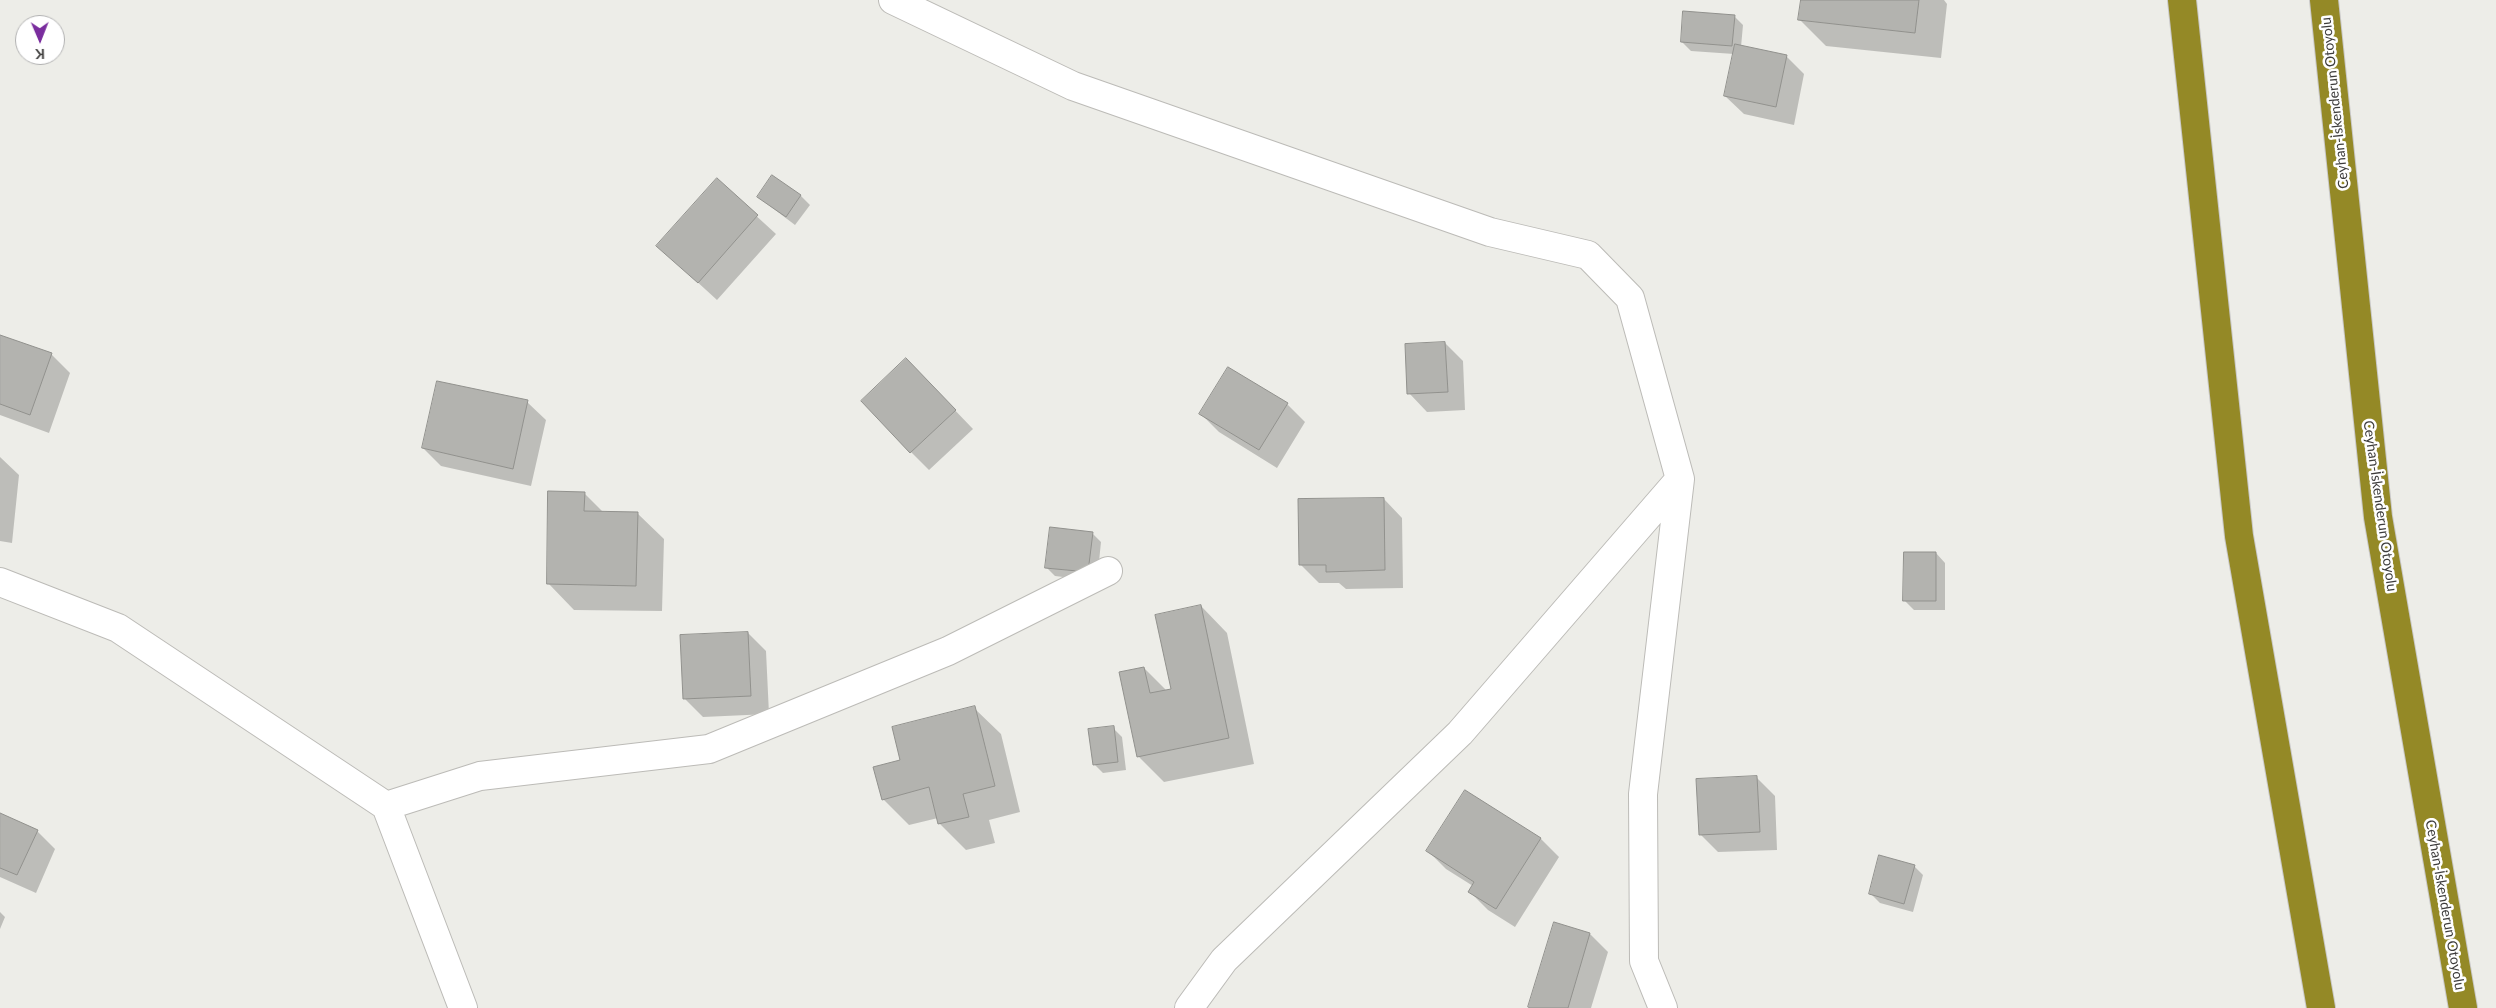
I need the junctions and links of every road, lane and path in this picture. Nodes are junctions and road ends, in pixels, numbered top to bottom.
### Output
1 (893, 0) edge
2 (2182, 0) edge
3 (2324, 0) edge
4 (1680, 480) junction
5 (1108, 571) dead end
6 (0, 582) edge
7 (386, 806) junction
8 (463, 1008) edge
9 (1189, 1008) edge
10 (1663, 1008) edge
11 (2321, 1008) edge
12 (2463, 1008) edge

1 - 4 street
2 - 11 highway
3 - 12 highway, Ceyhan-İskenderun Otoyolu
4 - 9 street
4 - 10 street
5 - 7 street
6 - 7 street
7 - 8 street

